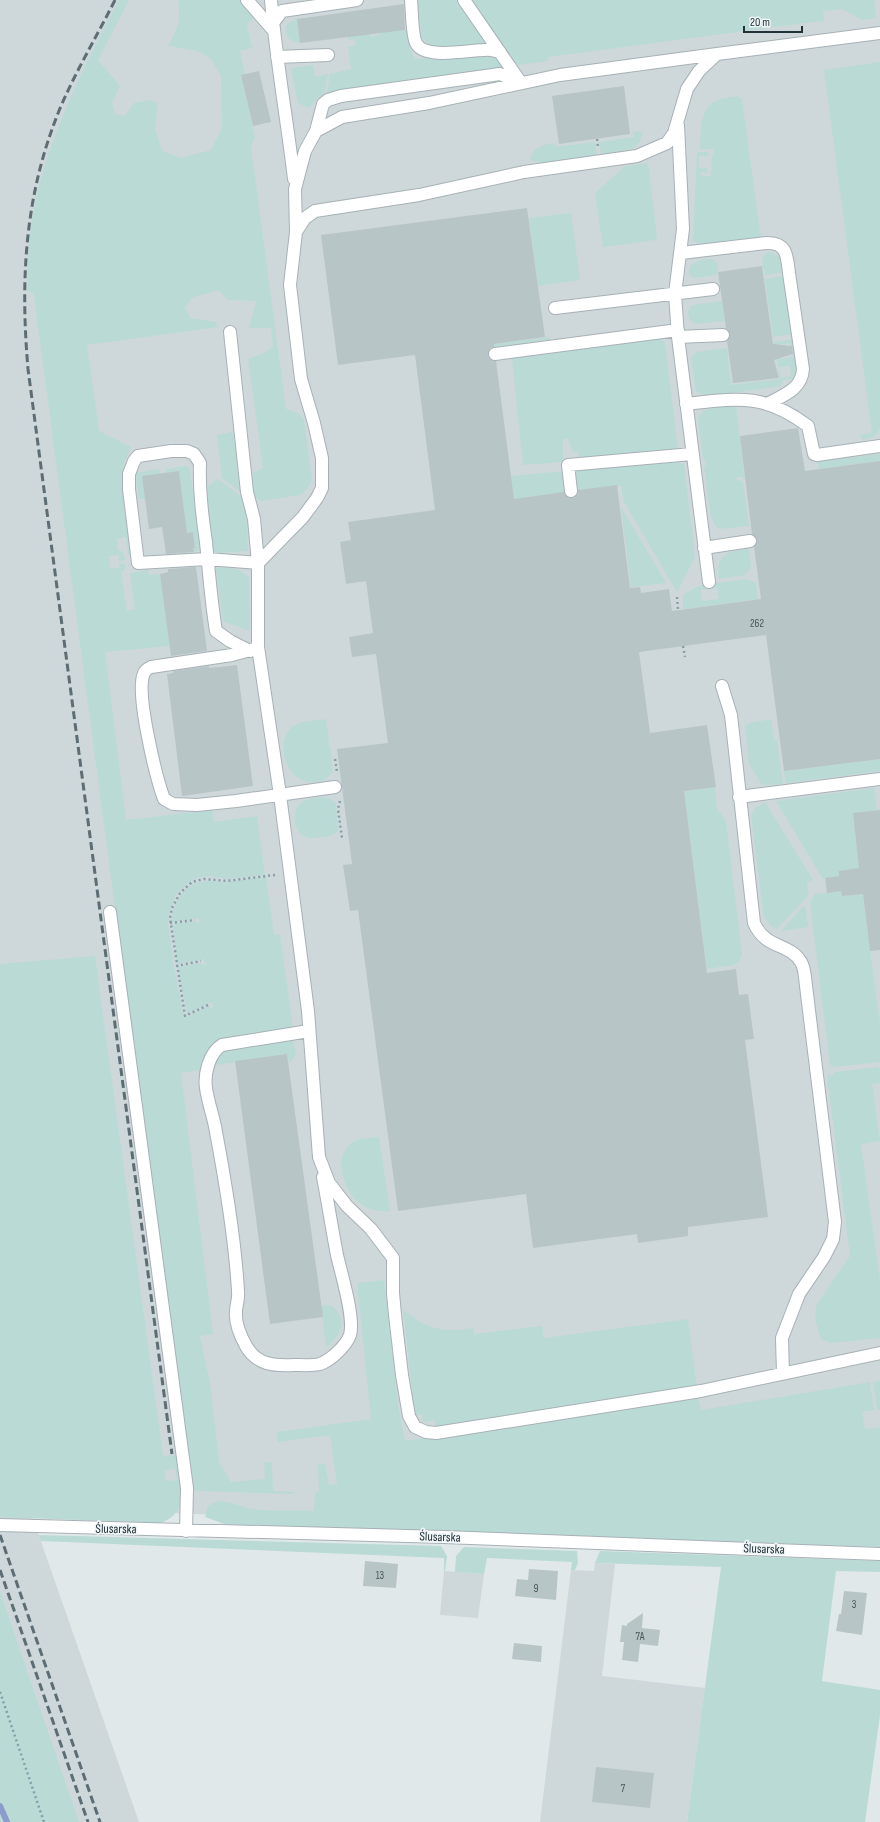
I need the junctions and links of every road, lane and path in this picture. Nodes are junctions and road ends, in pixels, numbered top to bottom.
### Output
1 (247, 0) edge
2 (270, 0) edge
3 (357, 0) edge
4 (411, 0) edge
5 (464, 0) edge
6 (273, 27) junction
7 (880, 33) edge
8 (500, 52) junction
9 (717, 54) junction
10 (328, 55) dead end
11 (277, 57) junction
12 (521, 83) junction
13 (678, 121) junction
14 (316, 131) junction
15 (295, 189) junction
16 (296, 232) junction
17 (681, 253) junction
18 (713, 289) dead end
19 (675, 294) junction
20 (555, 308) dead end
21 (230, 332) dead end
22 (678, 333) junction
23 (723, 335) dead end
24 (495, 354) dead end
25 (686, 404) junction
26 (767, 404) junction
27 (880, 446) edge
28 (692, 454) junction
29 (571, 492) dead end
30 (750, 541) dead end
31 (704, 548) junction
32 (207, 559) junction
33 (258, 563) junction
34 (709, 582) dead end
35 (677, 597) dead end
36 (678, 610) dead end
37 (683, 646) dead end
38 (254, 649) junction
39 (685, 657) dead end
40 (722, 686) dead end
41 (880, 779) edge
42 (335, 787) dead end
43 (280, 795) junction
44 (739, 797) junction
45 (290, 873) junction
46 (110, 912) dead end
47 (195, 920) dead end
48 (170, 924) junction
49 (201, 961) dead end
50 (176, 966) junction
51 (208, 1005) dead end
52 (309, 1031) junction
53 (319, 1157) junction
54 (880, 1353) edge
55 (783, 1373) junction
56 (0, 1525) edge
57 (186, 1531) junction
58 (880, 1554) edge
59 (0, 1692) edge
60 (44, 1822) edge

1 - 6 street
2 - 6 street
3 - 6 street
4 - 8 street
5 - 8 street
6 - 11 street
7 - 9 street
8 - 12 street
9 - 12 street
9 - 13 street
10 - 11 street
11 - 15 street
12 - 14 street
12 - 14 street
13 - 16 street
13 - 17 street
14 - 15 street
15 - 16 street
16 - 33 street
17 - 19 street
17 - 26 street
18 - 19 street
19 - 20 street
19 - 22 street
21 - 33 street
22 - 23 street
22 - 24 street
22 - 25 street
25 - 26 street
25 - 28 street
26 - 27 street
28 - 29 street
28 - 31 street
30 - 31 street
31 - 34 street
32 - 32 street
32 - 33 street
32 - 38 street
33 - 38 street
35 - 36 path
37 - 39 path
38 - 43 street
38 - 43 street
40 - 44 street
41 - 44 street
42 - 43 street
43 - 45 street
44 - 55 street
45 - 48 path
45 - 52 street
46 - 57 street
47 - 48 path
48 - 50 path
49 - 50 path
50 - 51 path
52 - 53 street
52 - 53 street
53 - 55 street
54 - 55 street
56 - 57 street, Ślusarska
57 - 58 street, Ślusarska
59 - 60 path

